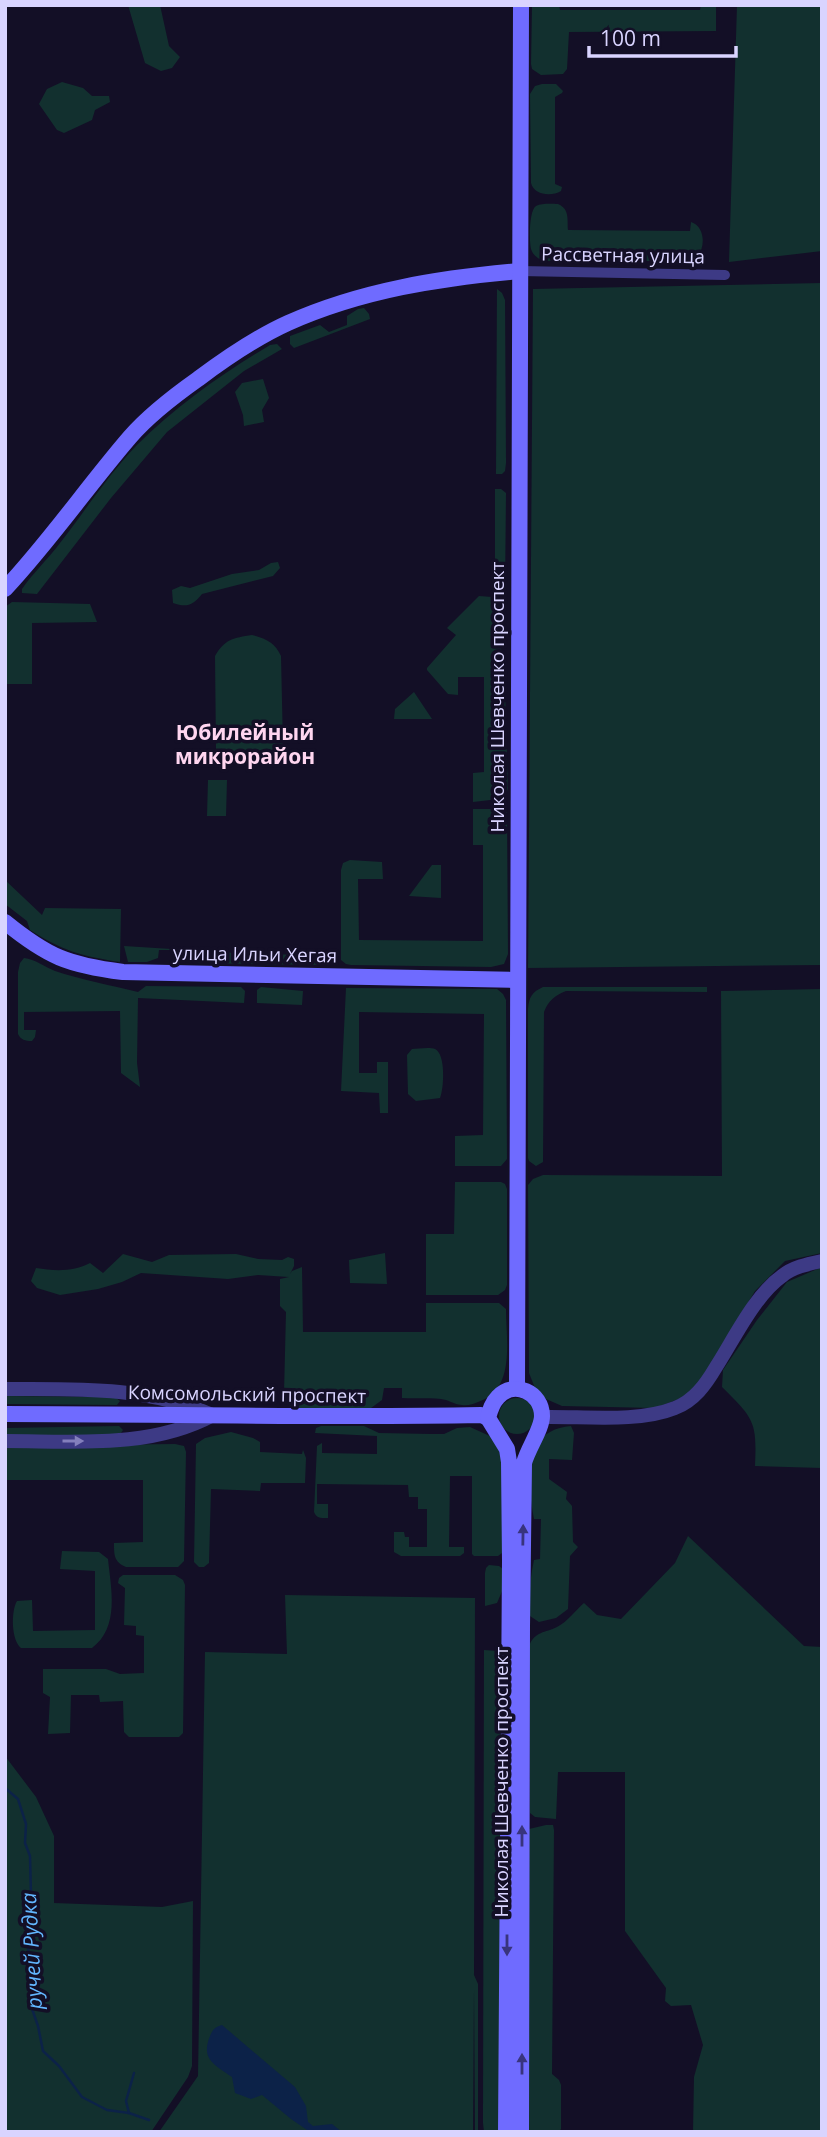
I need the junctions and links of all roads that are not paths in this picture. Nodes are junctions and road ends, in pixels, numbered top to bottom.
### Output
1 (521, 5) edge
2 (520, 271) junction
3 (725, 275) dead end
4 (5, 589) edge
5 (5, 922) edge
6 (517, 979) junction
7 (822, 1261) edge
8 (517, 1388) junction
9 (5, 1389) edge
10 (5, 1414) edge
11 (213, 1415) junction
12 (542, 1417) junction
13 (488, 1418) junction
14 (535, 1434) junction
15 (499, 1438) junction
16 (5, 1441) edge
17 (506, 2132) edge
18 (522, 2132) edge

1 - 2 main road, Николая Шевченко проспект
2 - 3 street, Рассветная улица
2 - 4 main road
2 - 6 main road, Николая Шевченко проспект
5 - 6 main road, улица Ильи Хегая
6 - 8 main road, Николая Шевченко проспект
7 - 12 street
8 - 12 main road
8 - 13 main road
9 - 11 street
10 - 11 main road, Комсомольский проспект
11 - 13 main road, Комсомольский проспект
16 -> 11 street
12 - 14 main road
13 - 15 main road
14 - 15 main road
18 -> 14 main road, Николая Шевченко проспект
15 -> 17 main road, Николая Шевченко проспект

